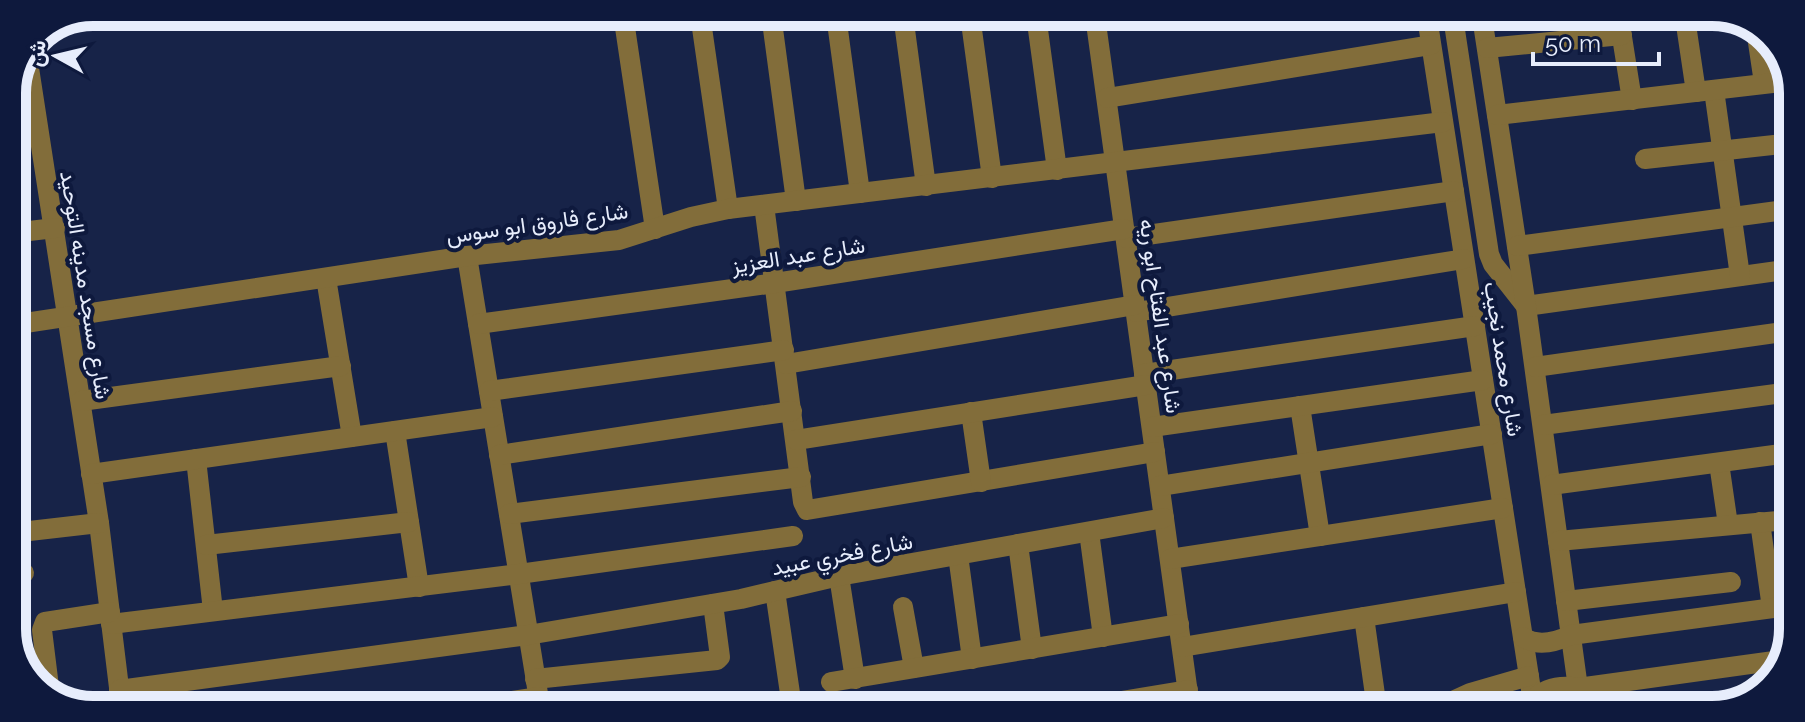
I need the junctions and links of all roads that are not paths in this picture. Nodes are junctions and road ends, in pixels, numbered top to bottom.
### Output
1 (625, 26) edge
2 (702, 26) edge
3 (773, 26) edge
4 (837, 26) edge
5 (904, 26) edge
6 (971, 26) edge
7 (1037, 26) edge
8 (1097, 26) edge
9 (1428, 26) edge
10 (1454, 26) edge
11 (1483, 26) edge
12 (1620, 26) edge
13 (1687, 26) edge
14 (1431, 45) junction
15 (1758, 46) edge
16 (1487, 48) junction
17 (29, 72) edge
18 (1777, 82) edge
19 (1764, 83) junction
20 (1705, 91) junction
21 (1107, 98) junction
22 (1632, 100) junction
23 (1497, 115) junction
24 (1443, 122) junction
25 (1779, 144) edge
26 (1722, 151) junction
27 (1645, 159) dead end
28 (1115, 163) junction
29 (1057, 170) junction
30 (992, 178) junction
31 (926, 186) junction
32 (1454, 191) junction
33 (860, 193) junction
34 (796, 201) junction
35 (764, 205) junction
36 (728, 209) junction
37 (1779, 211) edge
38 (1731, 217) junction
39 (55, 228) junction
40 (655, 229) junction
41 (26, 231) edge
42 (1125, 233) junction
43 (1517, 246) junction
44 (467, 256) junction
45 (1464, 259) junction
46 (1779, 271) edge
47 (1740, 276) junction
48 (326, 278) junction
49 (775, 283) junction
50 (1526, 306) junction
51 (1135, 308) junction
52 (68, 317) junction
53 (26, 323) edge
54 (478, 324) junction
55 (1475, 326) junction
56 (1779, 333) edge
57 (785, 357) junction
58 (341, 366) junction
59 (1535, 367) junction
60 (1145, 379) junction
61 (1483, 380) junction
62 (489, 391) junction
63 (1779, 393) edge
64 (81, 401) junction
65 (1300, 406) junction
66 (792, 411) junction
67 (971, 412) junction
68 (493, 417) junction
69 (1543, 425) junction
70 (1152, 427) junction
71 (395, 431) junction
72 (1492, 434) junction
73 (352, 437) junction
74 (796, 440) junction
75 (1155, 452) junction
76 (1779, 454) edge
77 (499, 455) junction
78 (196, 459) junction
79 (1309, 462) junction
80 (1719, 463) junction
81 (91, 474) junction
82 (801, 477) junction
83 (981, 482) junction
84 (1551, 485) junction
85 (1160, 486) junction
86 (1503, 508) junction
87 (509, 514) junction
88 (1164, 518) junction
89 (1779, 521) edge
90 (409, 522) junction
91 (1760, 522) junction
92 (99, 523) junction
93 (1728, 525) junction
94 (26, 531) edge
95 (1089, 532) junction
96 (793, 536) dead end
97 (1320, 536) junction
98 (1558, 541) junction
99 (1018, 544) junction
100 (206, 545) junction
101 (958, 555) junction
102 (1170, 559) junction
103 (519, 574) junction
104 (839, 576) junction
105 (1731, 582) dead end
106 (419, 587) junction
107 (775, 591) junction
108 (1516, 592) junction
109 (1566, 601) junction
110 (1779, 603) edge
111 (713, 604) junction
112 (903, 607) dead end
113 (1779, 607) edge
114 (213, 611) junction
115 (1364, 617) junction
116 (110, 618) junction
117 (1179, 624) junction
118 (528, 635) junction
119 (1571, 635) junction
120 (1103, 637) junction
121 (1523, 637) junction
122 (1182, 647) junction
123 (1032, 649) junction
124 (972, 659) junction
125 (1770, 661) edge
126 (914, 668) junction
127 (1529, 676) junction
128 (48, 678) edge
129 (855, 679) junction
130 (831, 682) dead end
131 (1578, 688) junction
132 (538, 694) edge
133 (120, 696) edge
134 (127, 696) edge
135 (790, 696) edge
136 (1189, 696) edge
137 (1375, 696) edge
138 (1465, 696) edge
139 (1532, 696) edge
140 (1538, 696) edge
141 (1579, 696) edge

1 - 40 street
2 - 36 street
3 - 34 street
4 - 33 street
5 - 31 street
6 - 30 street
7 - 29 street
8 - 21 street, شارع عبد الفتاح ابو ريه
9 - 14 street, شارع محمد نجيب
10 - 50 street
11 - 16 street, شارع محمد نجيب
12 - 16 street
12 - 22 street
13 - 20 street
14 - 21 street
14 - 24 street, شارع محمد نجيب
15 - 19 street
16 - 23 street, شارع محمد نجيب
17 - 39 street, شارع مسجد مدينه التوحيد
18 - 19 street
19 - 20 street
20 - 22 street
20 - 26 street
21 - 28 street, شارع عبد الفتاح ابو ريه
22 - 23 street
23 - 43 street, شارع محمد نجيب
24 - 28 street, شارع فاروق ابو سوس
24 - 32 street, شارع محمد نجيب
25 - 26 street
26 - 27 street
26 - 38 street
28 - 29 street, شارع فاروق ابو سوس
28 - 42 street, شارع عبد الفتاح ابو ريه
29 - 30 street, شارع فاروق ابو سوس
30 - 31 street, شارع فاروق ابو سوس
31 - 33 street, شارع فاروق ابو سوس
32 - 42 street, شارع عبد العزيز
32 - 45 street, شارع محمد نجيب
33 - 34 street, شارع فاروق ابو سوس
34 - 35 street, شارع فاروق ابو سوس
35 - 36 street, شارع فاروق ابو سوس
35 - 49 street
36 - 40 street, شارع فاروق ابو سوس
37 - 38 street
38 - 43 street
38 - 47 street
39 - 41 street
39 - 52 street, شارع مسجد مدينه التوحيد
40 - 44 street, شارع فاروق ابو سوس
42 - 49 street, شارع عبد العزيز
42 - 51 street, شارع عبد الفتاح ابو ريه
43 - 50 street, شارع محمد نجيب
44 - 48 street, شارع فاروق ابو سوس
44 - 54 street
45 - 51 street
45 - 55 street, شارع محمد نجيب
46 - 47 street
47 - 50 street
48 - 52 street, شارع فاروق ابو سوس
48 - 58 street
49 - 54 street, شارع عبد العزيز
49 - 57 street
50 - 59 street, شارع محمد نجيب
51 - 57 street
51 - 60 street, شارع عبد الفتاح ابو ريه
52 - 53 street, شارع فاروق ابو سوس
52 - 64 street, شارع مسجد مدينه التوحيد
54 - 62 street
55 - 60 street
55 - 61 street, شارع محمد نجيب
56 - 59 street
57 - 62 street
57 - 66 street
58 - 64 street
58 - 73 street
59 - 69 street, شارع محمد نجيب
60 - 67 street
60 - 70 street, شارع عبد الفتاح ابو ريه
61 - 65 street
61 - 72 street, شارع محمد نجيب
62 - 68 street
63 - 69 street
64 - 81 street, شارع مسجد مدينه التوحيد
65 - 70 street
65 - 79 street
66 - 74 street
66 - 77 street
67 - 74 street
67 - 83 street
68 - 71 street
68 - 77 street
69 - 84 street, شارع محمد نجيب
70 - 75 street, شارع عبد الفتاح ابو ريه
71 - 73 street
71 - 90 street
72 - 79 street
72 - 86 street, شارع محمد نجيب
73 - 78 street
74 - 82 street
75 - 83 street
75 - 85 street, شارع عبد الفتاح ابو ريه
76 - 80 street
77 - 87 street
78 - 81 street
78 - 100 street
79 - 85 street
79 - 97 street
80 - 84 street
80 - 93 street
81 - 92 street, شارع مسجد مدينه التوحيد
82 - 83 street
82 - 87 street
84 - 98 street, شارع محمد نجيب
85 - 88 street, شارع عبد الفتاح ابو ريه
86 - 97 street
86 - 108 street, شارع محمد نجيب
87 - 103 street
88 - 95 street, شارع فخري عبيد
88 - 102 street, شارع عبد الفتاح ابو ريه
89 - 91 street
90 - 100 street
90 - 106 street
91 - 93 street
91 - 110 street
92 - 94 street
92 - 116 street, شارع مسجد مدينه التوحيد
93 - 98 street
95 - 99 street, شارع فخري عبيد
95 - 120 street
96 - 103 street
97 - 102 street
98 - 109 street, شارع محمد نجيب
99 - 101 street, شارع فخري عبيد
99 - 123 street
100 - 114 street
101 - 104 street, شارع فخري عبيد
101 - 124 street
102 - 117 street, شارع عبد الفتاح ابو ريه
103 - 106 street
103 - 118 street
104 - 107 street, شارع فخري عبيد
104 - 129 street
105 - 109 street
106 - 114 street
107 - 111 street, شارع فخري عبيد
107 - 135 street
108 - 115 street
108 - 121 street, شارع محمد نجيب
109 - 119 street, شارع محمد نجيب
111 - 118 street, شارع فخري عبيد
111 - 132 street
112 - 126 street
113 - 119 street
114 - 116 street
115 - 122 street
115 - 137 street
116 - 128 street
116 - 133 street, شارع مسجد مدينه التوحيد
117 - 120 street
117 - 122 street, شارع عبد الفتاح ابو ريه
118 - 132 street
118 - 134 street, شارع فخري عبيد
119 - 121 street
119 - 131 street, شارع محمد نجيب
120 - 123 street
121 - 127 street, شارع محمد نجيب
122 - 136 street, شارع عبد الفتاح ابو ريه
123 - 124 street
124 - 126 street
125 - 131 street
126 - 129 street
127 - 138 street
127 - 139 street, شارع محمد نجيب
129 - 130 street
131 - 140 street
131 - 141 street, شارع محمد نجيب

